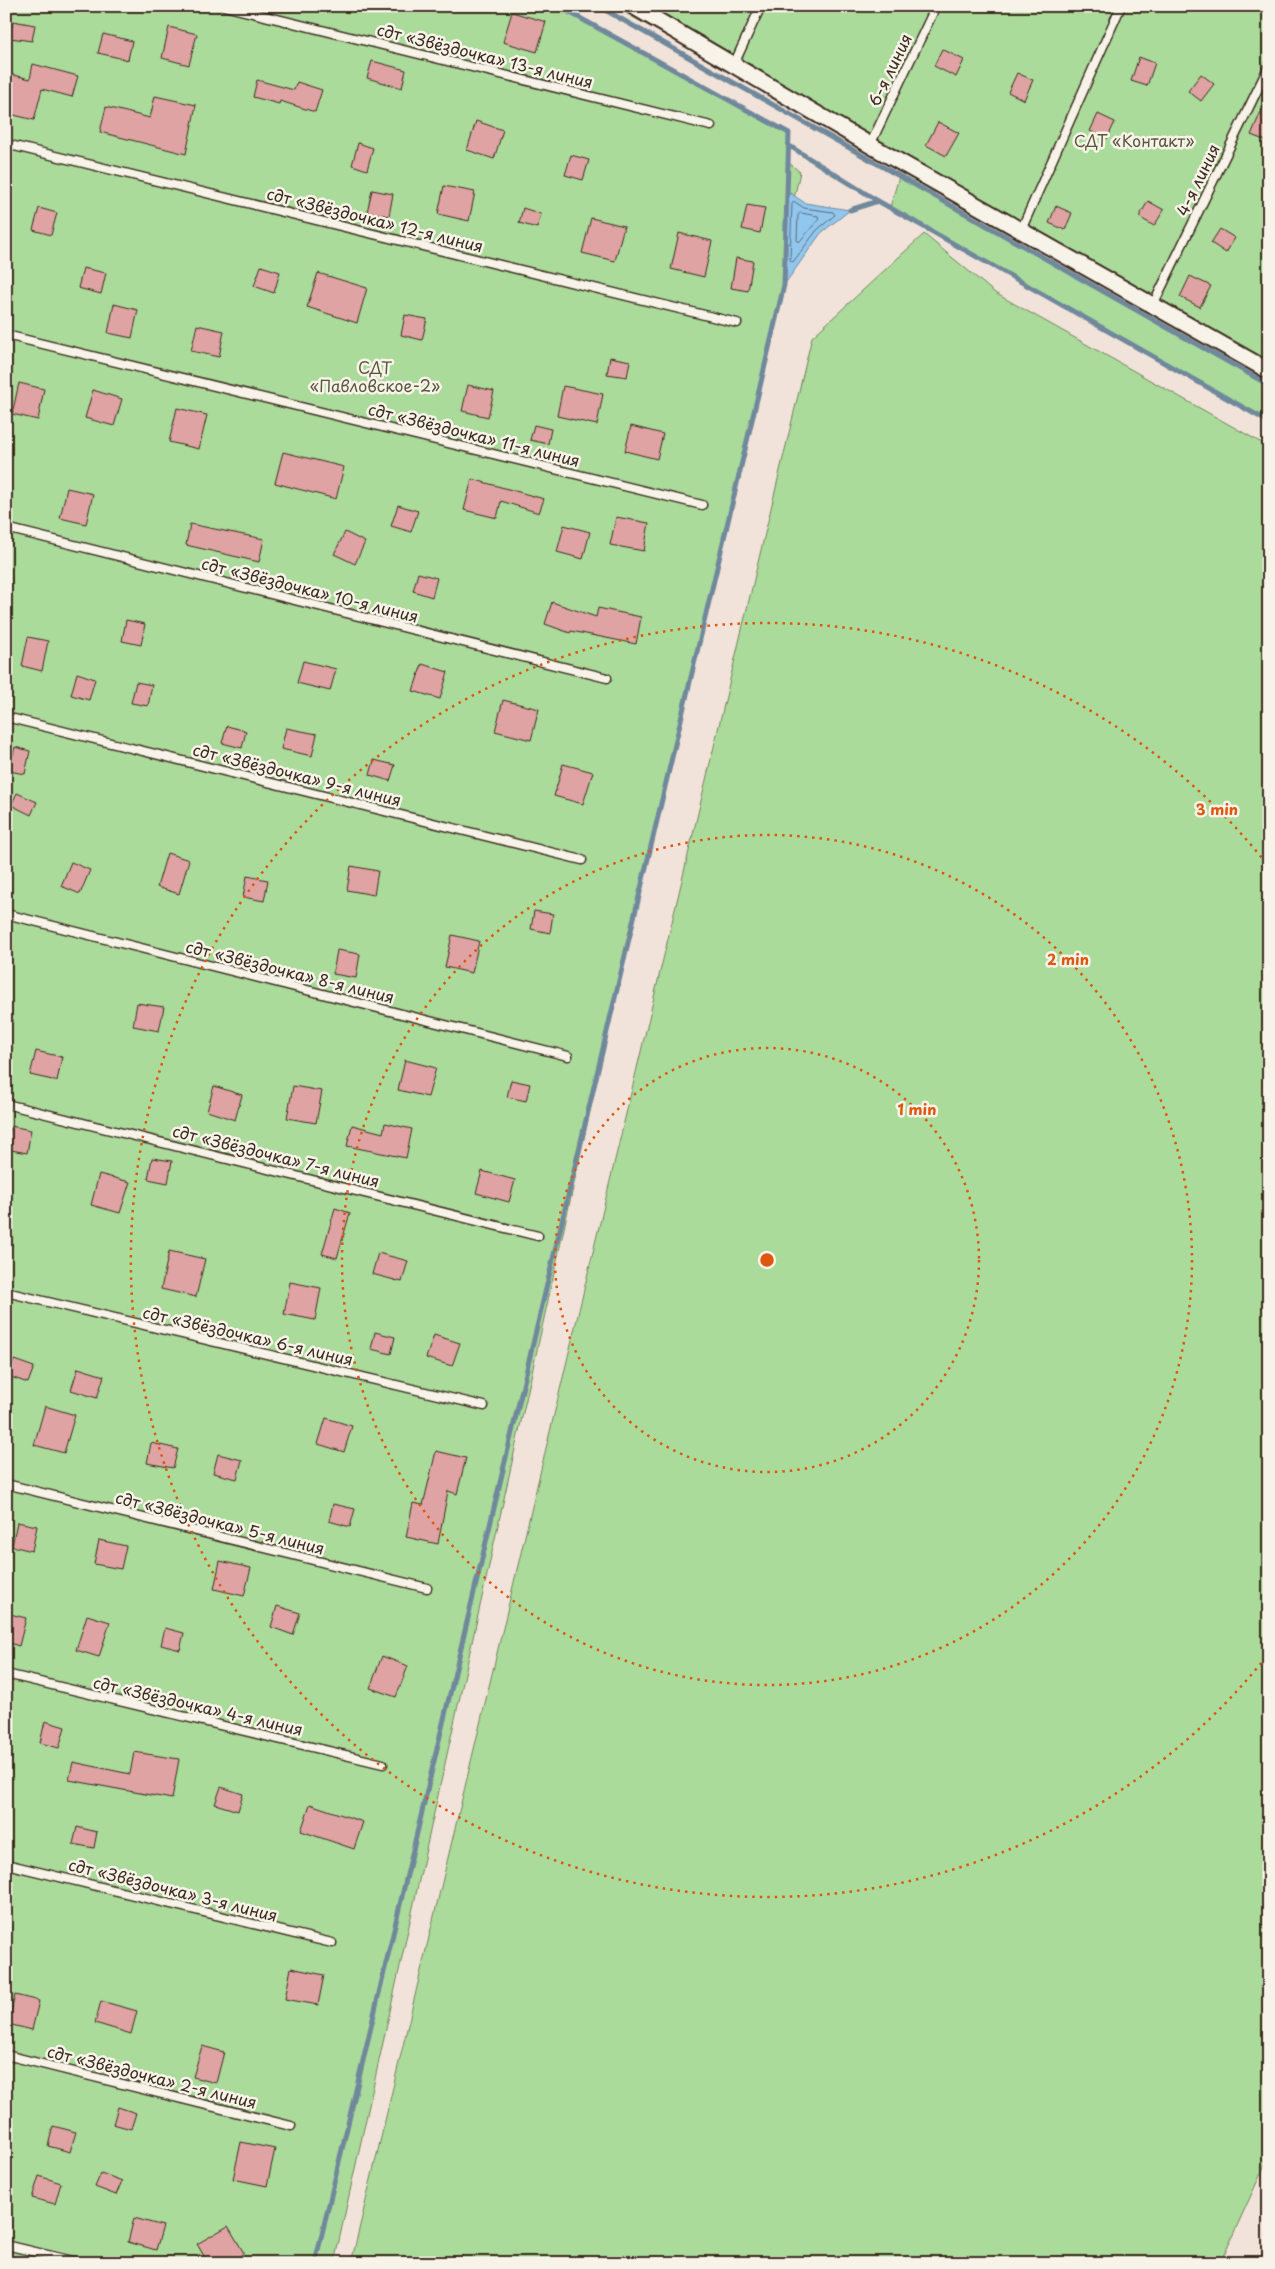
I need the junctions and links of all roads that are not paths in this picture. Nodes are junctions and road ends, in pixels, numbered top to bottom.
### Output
1 (224, 6) edge
2 (633, 6) edge
3 (761, 6) edge
4 (936, 6) edge
5 (1121, 6) edge
6 (652, 11) edge
7 (734, 64) junction
8 (1269, 66) edge
9 (710, 126) dead end
10 (6, 144) edge
11 (870, 145) junction
12 (1021, 230) junction
13 (1153, 305) junction
14 (737, 323) dead end
15 (6, 334) edge
16 (1269, 371) edge
17 (702, 505) dead end
18 (6, 528) edge
19 (607, 678) dead end
20 (6, 717) edge
21 (582, 860) dead end
22 (6, 914) edge
23 (568, 1056) dead end
24 (6, 1104) edge
25 (538, 1236) dead end
26 (6, 1292) edge
27 (484, 1406) dead end
28 (6, 1484) edge
29 (427, 1588) dead end
30 (6, 1674) edge
31 (383, 1764) dead end
32 (6, 1864) edge
33 (332, 1943) dead end
34 (6, 2055) edge
35 (291, 2126) dead end
36 (6, 2245) edge
37 (81, 2263) edge

1 - 9 lane, сдт «Звёздочка» 13-я линия
2 - 6 street
3 - 7 lane
4 - 11 lane, 6-я линия
5 - 12 lane
6 - 7 street
7 - 11 street
8 - 13 lane, 4-я линия
10 - 14 lane, сдт «Звёздочка» 12-я линия
11 - 12 street
12 - 13 street
13 - 16 street
15 - 17 lane, сдт «Звёздочка» 11-я линия
18 - 19 lane, сдт «Звёздочка» 10-я линия
20 - 21 lane, сдт «Звёздочка» 9-я линия
22 - 23 lane, сдт «Звёздочка» 8-я линия
24 - 25 lane, сдт «Звёздочка» 7-я линия
26 - 27 lane, сдт «Звёздочка» 6-я линия
28 - 29 lane, сдт «Звёздочка» 5-я линия
30 - 31 lane, сдт «Звёздочка» 4-я линия
32 - 33 lane, сдт «Звёздочка» 3-я линия
34 - 35 lane, сдт «Звёздочка» 2-я линия
36 - 37 lane

